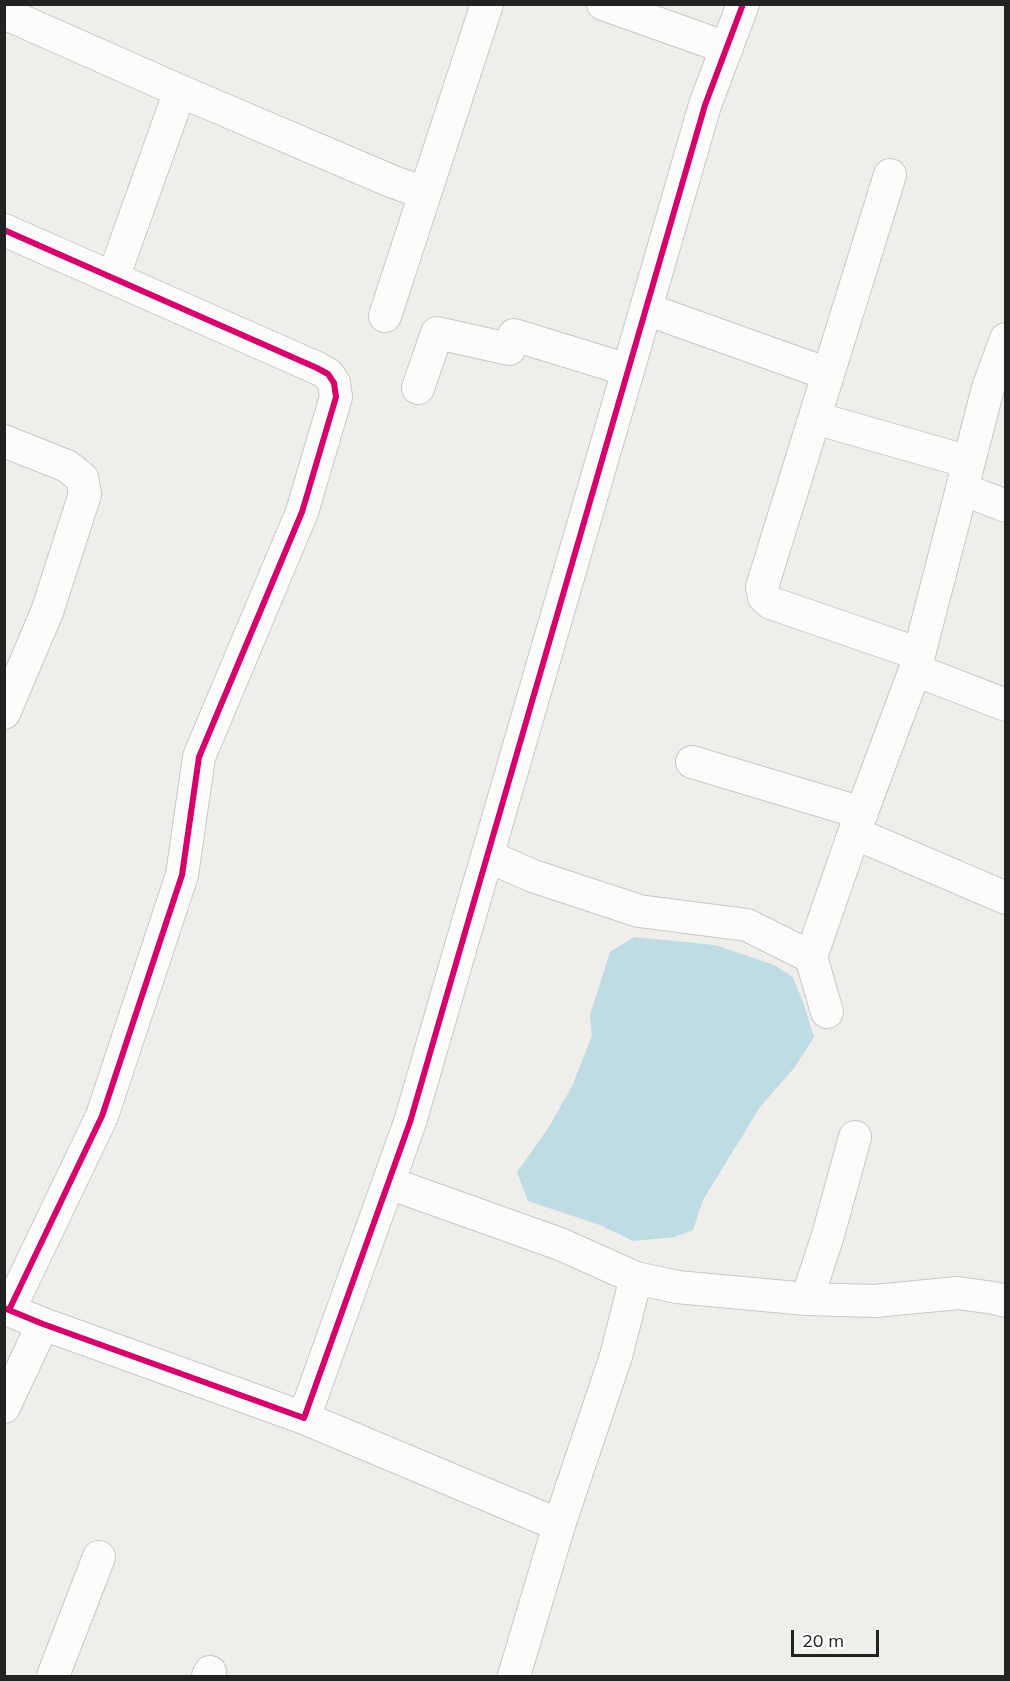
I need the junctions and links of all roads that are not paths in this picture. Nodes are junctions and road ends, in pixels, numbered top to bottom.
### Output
1 (487, 4) edge
2 (603, 4) edge
3 (743, 4) edge
4 (13, 12) edge
5 (727, 48) junction
6 (180, 91) junction
7 (891, 175) dead end
8 (424, 194) junction
9 (4, 230) edge
10 (113, 278) junction
11 (646, 309) junction
12 (385, 316) dead end
13 (1005, 339) edge
14 (628, 370) junction
15 (828, 374) junction
16 (418, 388) dead end
17 (815, 418) junction
18 (4, 441) edge
19 (966, 475) junction
20 (1005, 506) edge
21 (917, 662) junction
22 (1005, 705) edge
23 (4, 713) edge
24 (692, 762) dead end
25 (858, 823) junction
26 (487, 856) junction
27 (1005, 898) edge
28 (811, 957) junction
29 (826, 1012) dead end
30 (855, 1137) dead end
31 (389, 1183) junction
32 (636, 1278) junction
33 (807, 1299) junction
34 (1005, 1301) edge
35 (7, 1309) edge
36 (43, 1324) junction
37 (4, 1407) edge
38 (304, 1418) junction
39 (559, 1525) junction
40 (99, 1557) dead end
41 (53, 1677) edge
42 (514, 1677) edge

1 - 8 street
2 - 5 street
3 - 5 street
4 - 6 street
5 - 11 street
6 - 8 street
6 - 10 street
7 - 15 street
8 - 12 street
9 - 10 street
10 - 35 street
11 - 14 street
11 - 15 street
13 - 19 street
14 - 16 street
14 - 26 street
15 - 17 street
17 - 19 street
17 - 21 street
18 - 23 street
19 - 20 street
19 - 21 street
21 - 22 street
21 - 25 street
24 - 25 street
25 - 27 street
25 - 28 street
26 - 28 street
26 - 31 street
28 - 29 street
30 - 33 street
31 - 32 street
31 - 38 street
32 - 33 street
32 - 39 street
33 - 34 street
35 - 36 street
36 - 37 street
36 - 38 street
38 - 39 street
39 - 42 street
40 - 41 street

